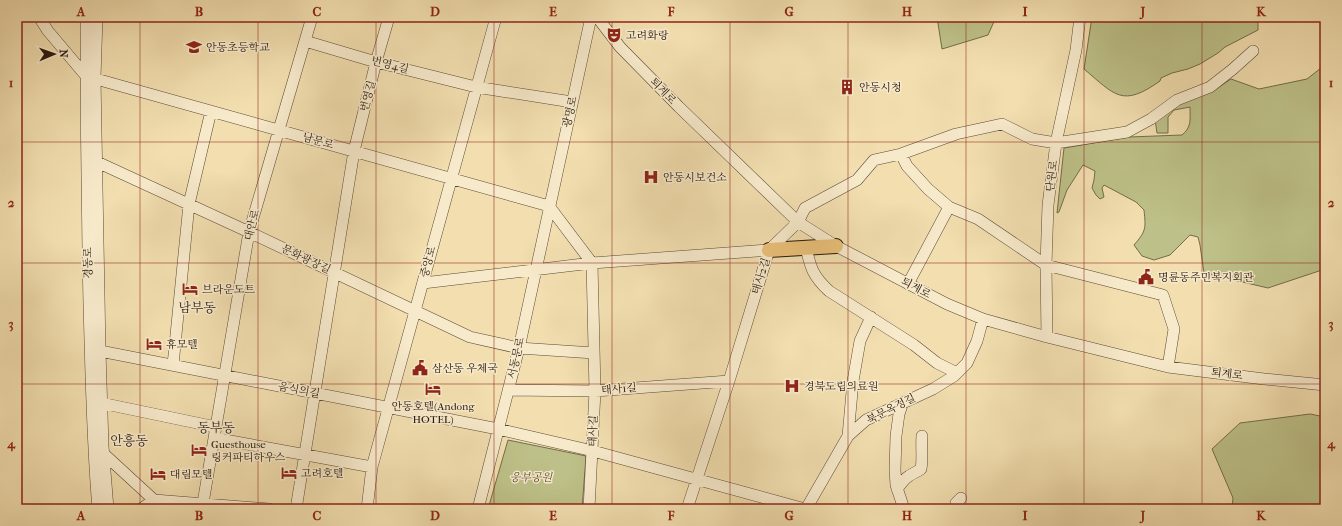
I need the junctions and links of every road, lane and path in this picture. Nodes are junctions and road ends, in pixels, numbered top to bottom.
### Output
1 (39, 17) edge
2 (86, 17) edge
3 (97, 17) edge
4 (312, 17) edge
5 (389, 17) edge
6 (496, 17) edge
7 (590, 17) edge
8 (597, 17) edge
9 (1080, 17) edge
10 (305, 41) junction
11 (1253, 51) dead end
12 (376, 62) junction
13 (91, 77) junction
14 (476, 87) junction
15 (572, 102) junction
16 (211, 111) junction
17 (280, 130) junction
18 (1056, 143) junction
19 (354, 152) junction
20 (901, 154) junction
21 (96, 162) junction
22 (451, 179) junction
23 (189, 204) junction
24 (549, 206) junction
25 (949, 207) junction
26 (798, 222) junction
27 (249, 232) junction
28 (836, 246) junction
29 (806, 248) junction
30 (769, 250) junction
31 (592, 263) junction
32 (1046, 265) junction
33 (535, 270) junction
34 (334, 272) junction
35 (422, 283) junction
36 (908, 284) junction
37 (416, 311) junction
38 (871, 317) junction
39 (983, 319) junction
40 (1047, 337) junction
41 (519, 348) junction
42 (100, 351) junction
43 (594, 352) junction
44 (173, 365) junction
45 (1168, 367) junction
46 (957, 373) junction
47 (225, 376) junction
48 (729, 380) junction
49 (1325, 385) edge
50 (508, 390) junction
51 (595, 391) junction
52 (315, 393) junction
53 (903, 402) junction
54 (101, 403) junction
55 (388, 408) junction
56 (216, 427) junction
57 (498, 429) junction
58 (848, 436) junction
59 (922, 436) dead end
60 (214, 438) junction
61 (593, 451) junction
62 (104, 454) junction
63 (305, 455) junction
64 (372, 467) junction
65 (697, 480) junction
66 (898, 489) junction
67 (961, 498) dead end
68 (154, 500) junction
69 (202, 506) edge
70 (98, 509) edge
71 (108, 509) edge
72 (141, 509) edge
73 (269, 509) edge
74 (296, 509) edge
75 (367, 509) edge
76 (478, 509) edge
77 (589, 509) edge
78 (687, 509) edge
79 (805, 509) edge
80 (904, 509) edge
81 (955, 509) edge

1 - 13 street
2 - 13 street, 경동로
3 - 13 street, 경동로
4 - 10 street, 대안로
5 - 12 street, 번영길
6 - 14 street, 중앙로
7 - 15 street, 광명로
8 - 26 street, 퇴계로
9 - 18 street, 단원로
10 - 12 street, 번영4길
10 - 17 street, 대안로
11 - 18 street
12 - 14 street, 번영4길
12 - 19 street, 번영길
13 - 16 street, 남문로
13 - 21 street, 경동로
13 - 70 street, 경동로
14 - 15 street
14 - 22 street, 중앙로
15 - 24 street, 광명로
16 - 17 street, 남문로
16 - 23 street
17 - 19 street, 남문로
17 - 27 street, 대안로
18 - 20 street
18 - 32 street, 단원로
19 - 22 street, 남문로
19 - 34 street, 번영길
20 - 25 street
20 - 26 street
21 - 23 street, 문화광장길
21 - 42 street, 경동로
22 - 24 street, 남문로
22 - 35 street, 중앙로
23 - 27 street, 문화광장길
23 - 44 street
24 - 31 street
24 - 33 street, 서동문로
25 - 32 street
25 - 36 street
26 - 28 street, 퇴계로
26 - 30 street
27 - 34 street, 문화광장길
27 - 47 street, 대안로
28 - 29 main road
28 - 36 street, 퇴계로
29 - 30 main road
29 - 38 street
30 - 31 street, 태사2길
30 - 48 street, 태사2길
31 - 33 street, 태사2길
31 - 43 street, 태사길
32 - 40 street, 단원로
32 - 45 street
33 - 35 street, 태사2길
33 - 41 street, 서동문로
34 - 37 street, 문화광장길
34 - 52 street, 번영길
35 - 37 street, 중앙로
36 - 39 street, 퇴계로
37 - 41 street, 문화광장길
37 - 55 street, 중앙로
38 - 46 street
38 - 58 street
39 - 40 street, 퇴계로
39 - 46 street, 북문옥정길
40 - 45 street, 퇴계로
41 - 43 street
41 - 50 street, 서동문로
42 - 44 street, 음식의길
42 - 54 street, 경동로
43 - 51 street, 태사길
44 - 47 street, 음식의길
45 - 49 street, 퇴계로
46 - 53 street, 북문옥정길
47 - 52 street, 음식의길
47 - 56 street, 대안로
48 - 51 street, 태사1길
48 - 65 street, 태사2길
50 - 51 street, 태사1길
50 - 57 street, 서동문로
51 - 61 street, 태사길
52 - 55 street, 음식의길
52 - 63 street, 번영길
53 - 58 street, 북문옥정길
53 - 66 street
54 - 56 street
54 - 62 street, 경동로
55 - 57 street, 음식의길
55 - 64 street, 중앙로
56 - 60 street, 대안로
57 - 61 street, 음식의길
57 - 76 street, 서동문로
58 - 79 street, 북문옥정길
59 - 66 street
60 - 63 street
60 - 69 street, 대안로
61 - 65 street, 음식의길
61 - 77 street, 태사길
62 - 68 street
62 - 71 street, 경동로
63 - 64 street
63 - 74 street, 번영길
64 - 75 street, 중앙로
65 - 78 street, 태사2길
65 - 79 street
66 - 80 street
67 - 81 street
68 - 69 street
68 - 72 street
69 - 73 street

